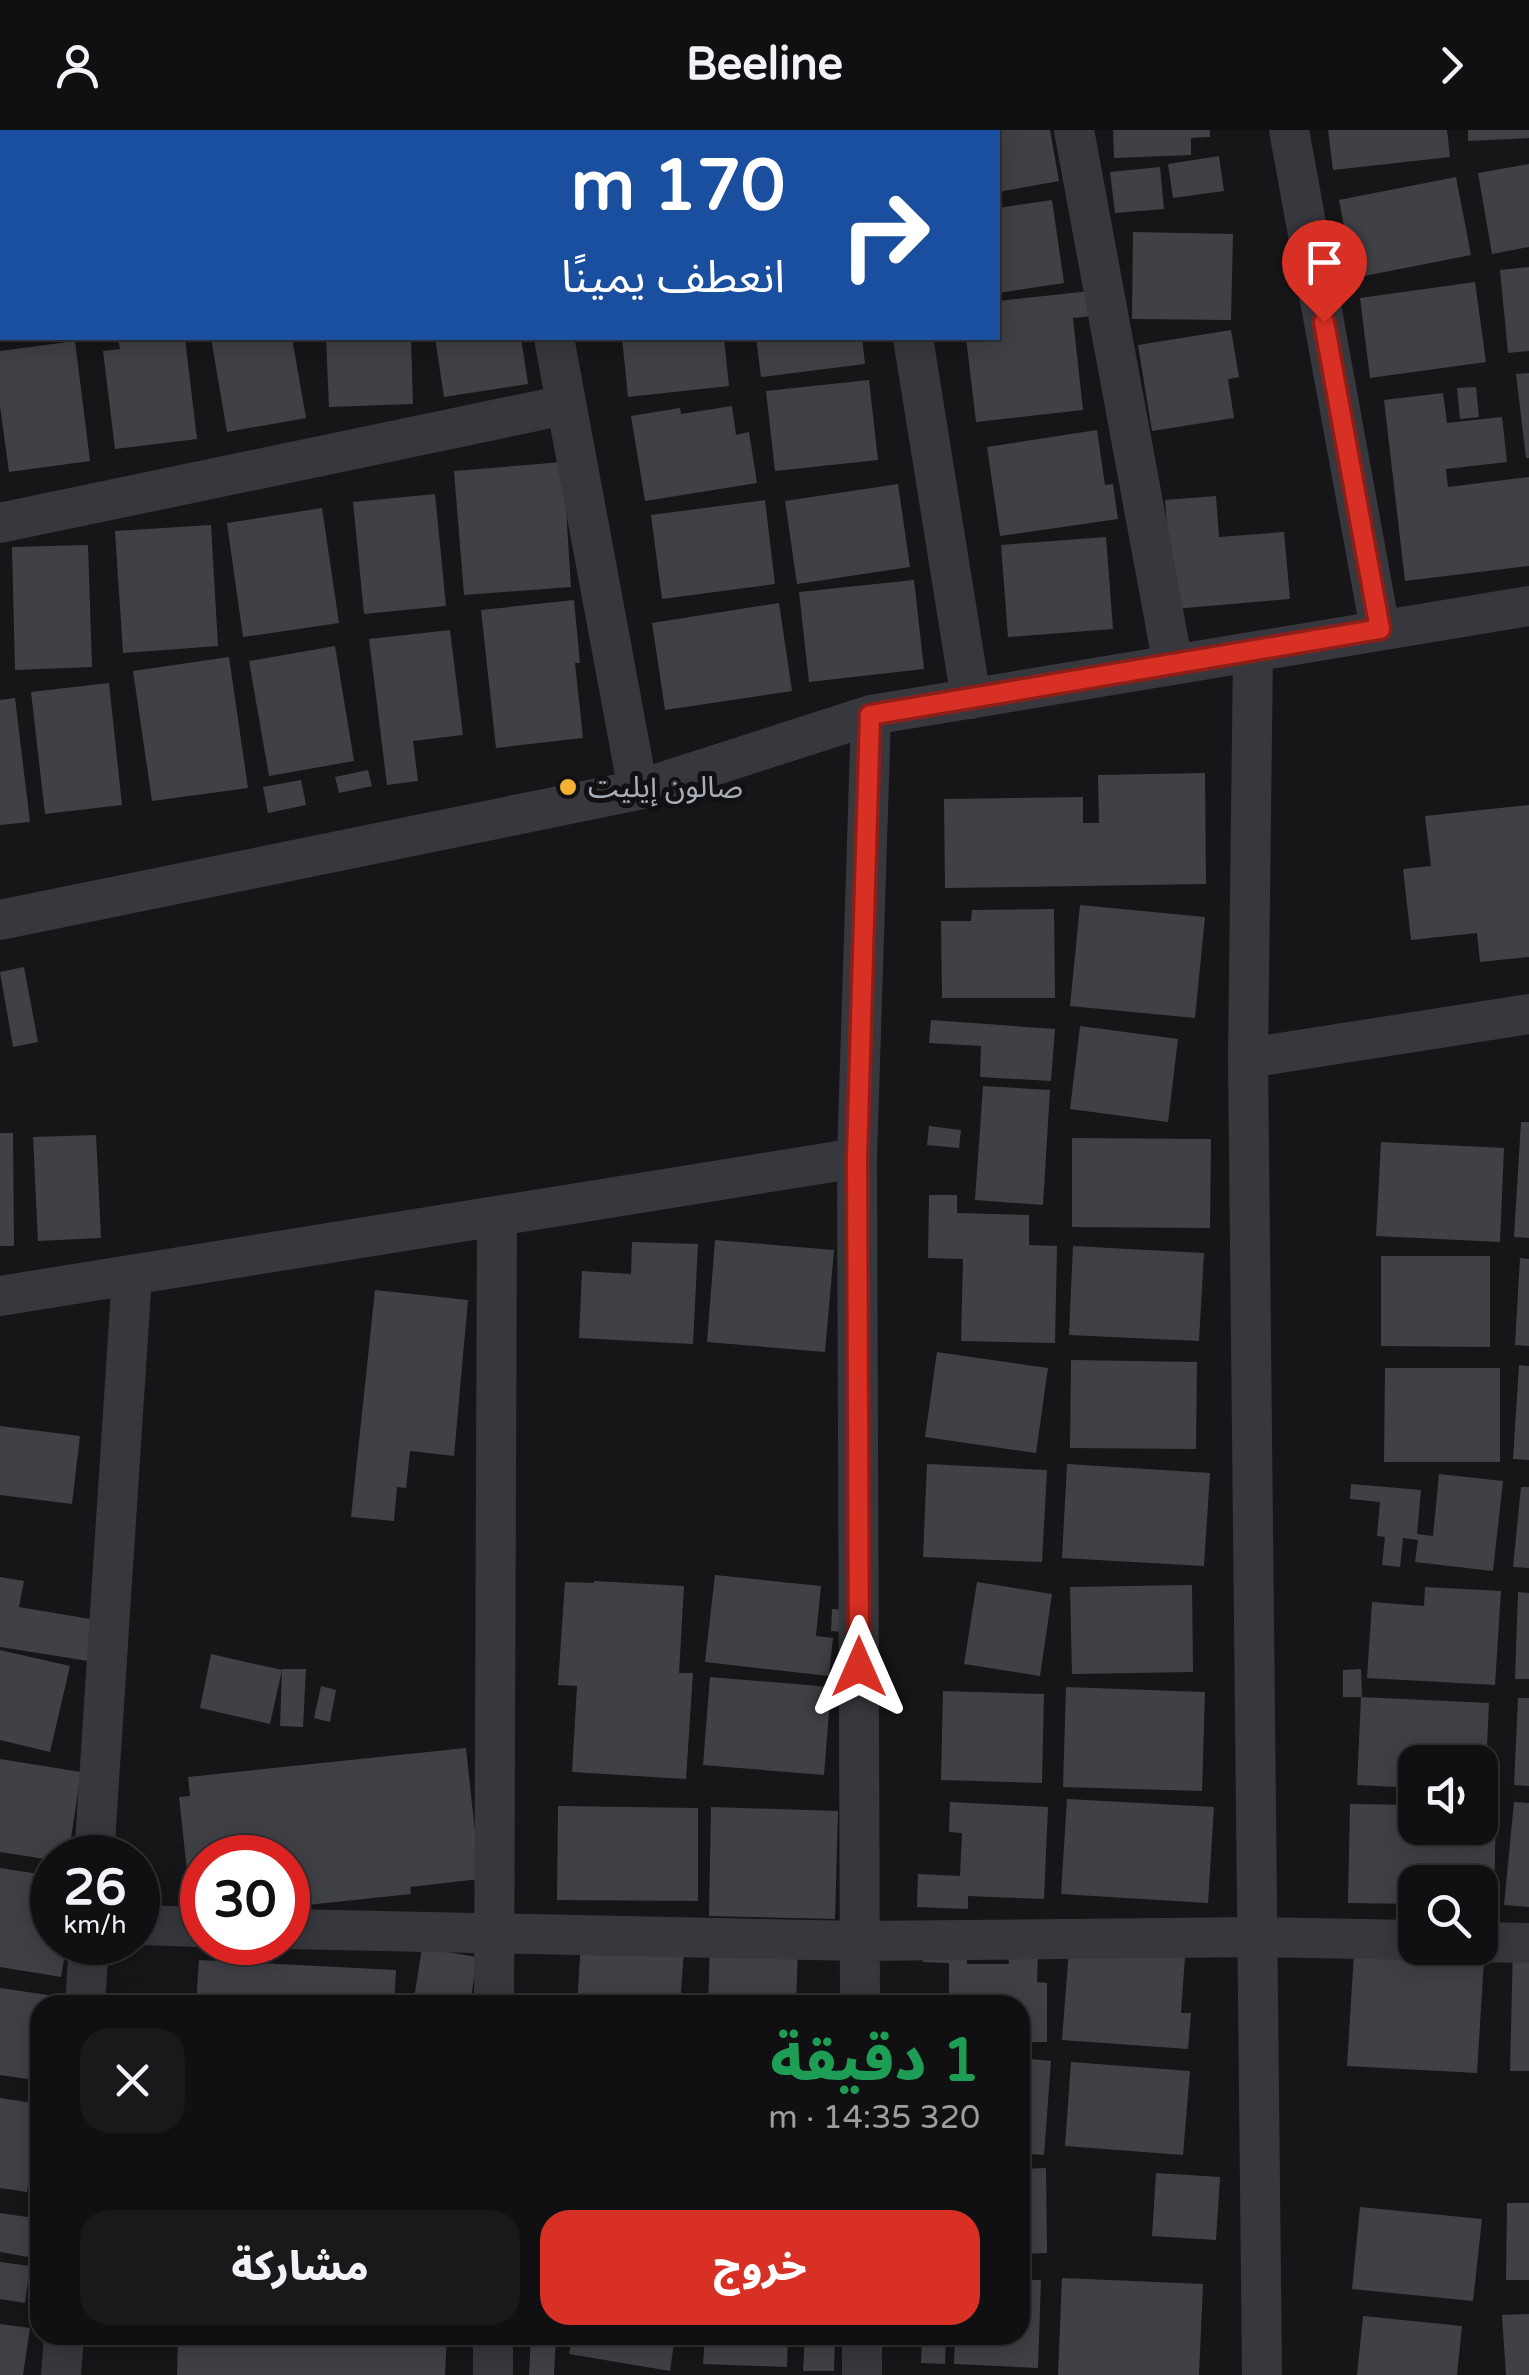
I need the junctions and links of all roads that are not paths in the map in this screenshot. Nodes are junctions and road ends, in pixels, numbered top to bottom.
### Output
1 (1074, 130) edge
2 (1289, 130) edge
3 (554, 340) edge
4 (913, 340) edge
5 (566, 405) junction
6 (0, 523) edge
7 (1529, 606) edge
8 (1380, 629) junction
9 (1253, 652) junction
10 (1173, 665) junction
11 (972, 699) junction
12 (870, 715) junction
13 (638, 790) junction
14 (0, 920) edge
15 (1529, 1014) edge
16 (1248, 1058) junction
17 (857, 1158) junction
18 (497, 1216) junction
19 (132, 1274) junction
20 (0, 1296) edge
21 (95, 1835) edge
22 (310, 1930) edge
23 (494, 1934) junction
24 (1258, 1937) junction
25 (860, 1940) junction
26 (1398, 1940) edge
27 (1498, 1942) edge
28 (1529, 1943) edge
29 (88, 1965) edge
30 (86, 1995) edge
31 (494, 1995) edge
32 (860, 1995) edge
33 (63, 2345) edge
34 (493, 2345) edge
35 (862, 2345) edge
36 (61, 2375) edge
37 (493, 2375) edge
38 (862, 2375) edge
39 (1262, 2375) edge

1 - 10 street
2 - 8 street
3 - 5 street
4 - 11 street
5 - 6 street
5 - 13 street
7 - 8 street
8 - 9 street
9 - 10 street
9 - 16 street
10 - 11 street
11 - 12 street
12 - 13 street
12 - 17 street
13 - 14 street
15 - 16 street
16 - 24 street
17 - 18 street
17 - 25 street
18 - 19 street
18 - 23 street
19 - 20 street
19 - 21 street
22 - 23 street
23 - 25 street
23 - 31 street
24 - 25 street
24 - 26 street
24 - 39 street
25 - 32 street
27 - 28 street
29 - 30 street
33 - 36 street
34 - 37 street
35 - 38 street

